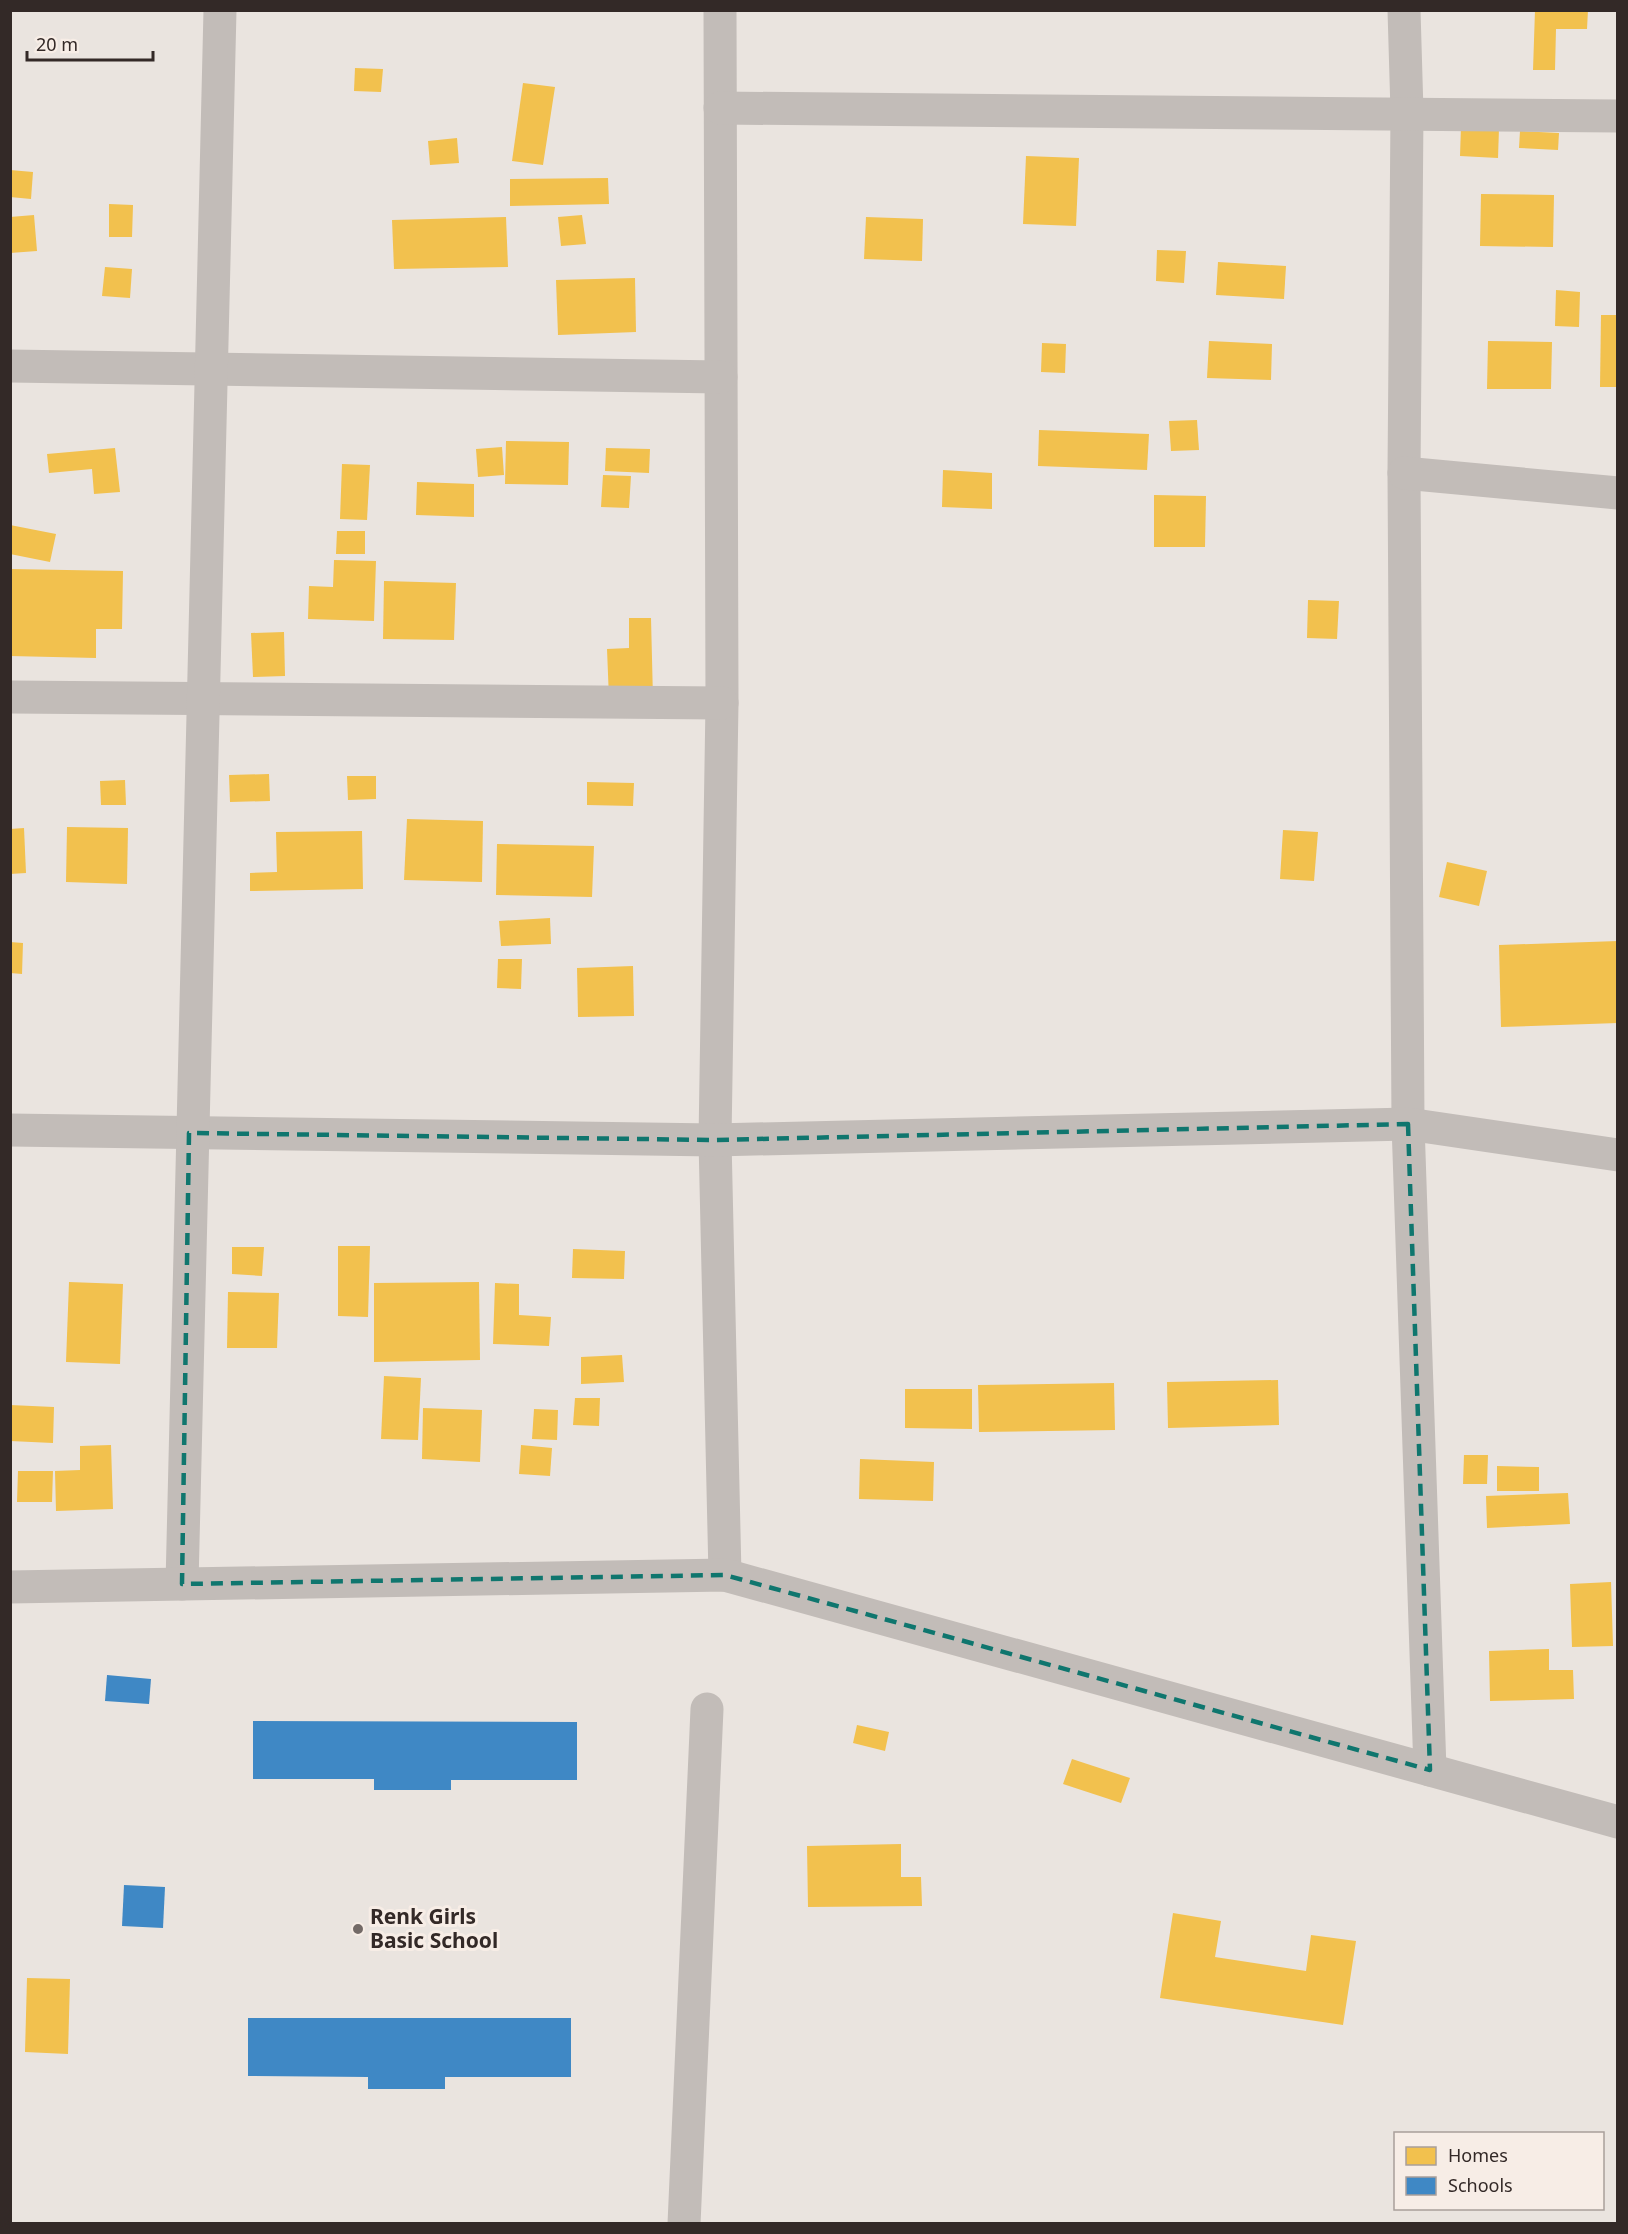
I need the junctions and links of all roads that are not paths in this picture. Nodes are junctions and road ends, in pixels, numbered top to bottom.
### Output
1 (220, 10) edge
2 (720, 10) edge
3 (1404, 10) edge
4 (720, 108) junction
5 (1407, 112) junction
6 (1617, 116) edge
7 (10, 366) edge
8 (212, 369) junction
9 (721, 377) junction
10 (1404, 472) junction
11 (1617, 493) edge
12 (10, 697) edge
13 (204, 699) junction
14 (722, 704) junction
15 (1408, 1124) junction
16 (10, 1130) edge
17 (189, 1133) junction
18 (715, 1140) junction
19 (1617, 1155) edge
20 (725, 1575) junction
21 (182, 1584) junction
22 (10, 1587) edge
23 (706, 1709) dead end
24 (1430, 1770) junction
25 (1617, 1822) edge
26 (684, 2223) edge

1 - 8 street
2 - 4 street
3 - 5 street
4 - 5 street
4 - 9 street
5 - 6 street
5 - 10 street
7 - 8 street
8 - 9 street
8 - 13 street
9 - 14 street
10 - 11 street
10 - 15 street
12 - 13 street
13 - 14 street
13 - 17 street
14 - 18 street
15 - 18 street
15 - 19 street
15 - 24 street
16 - 17 street
17 - 18 street
17 - 21 street
18 - 20 street
20 - 21 street
20 - 24 street
21 - 22 street
23 - 26 street
24 - 25 street

